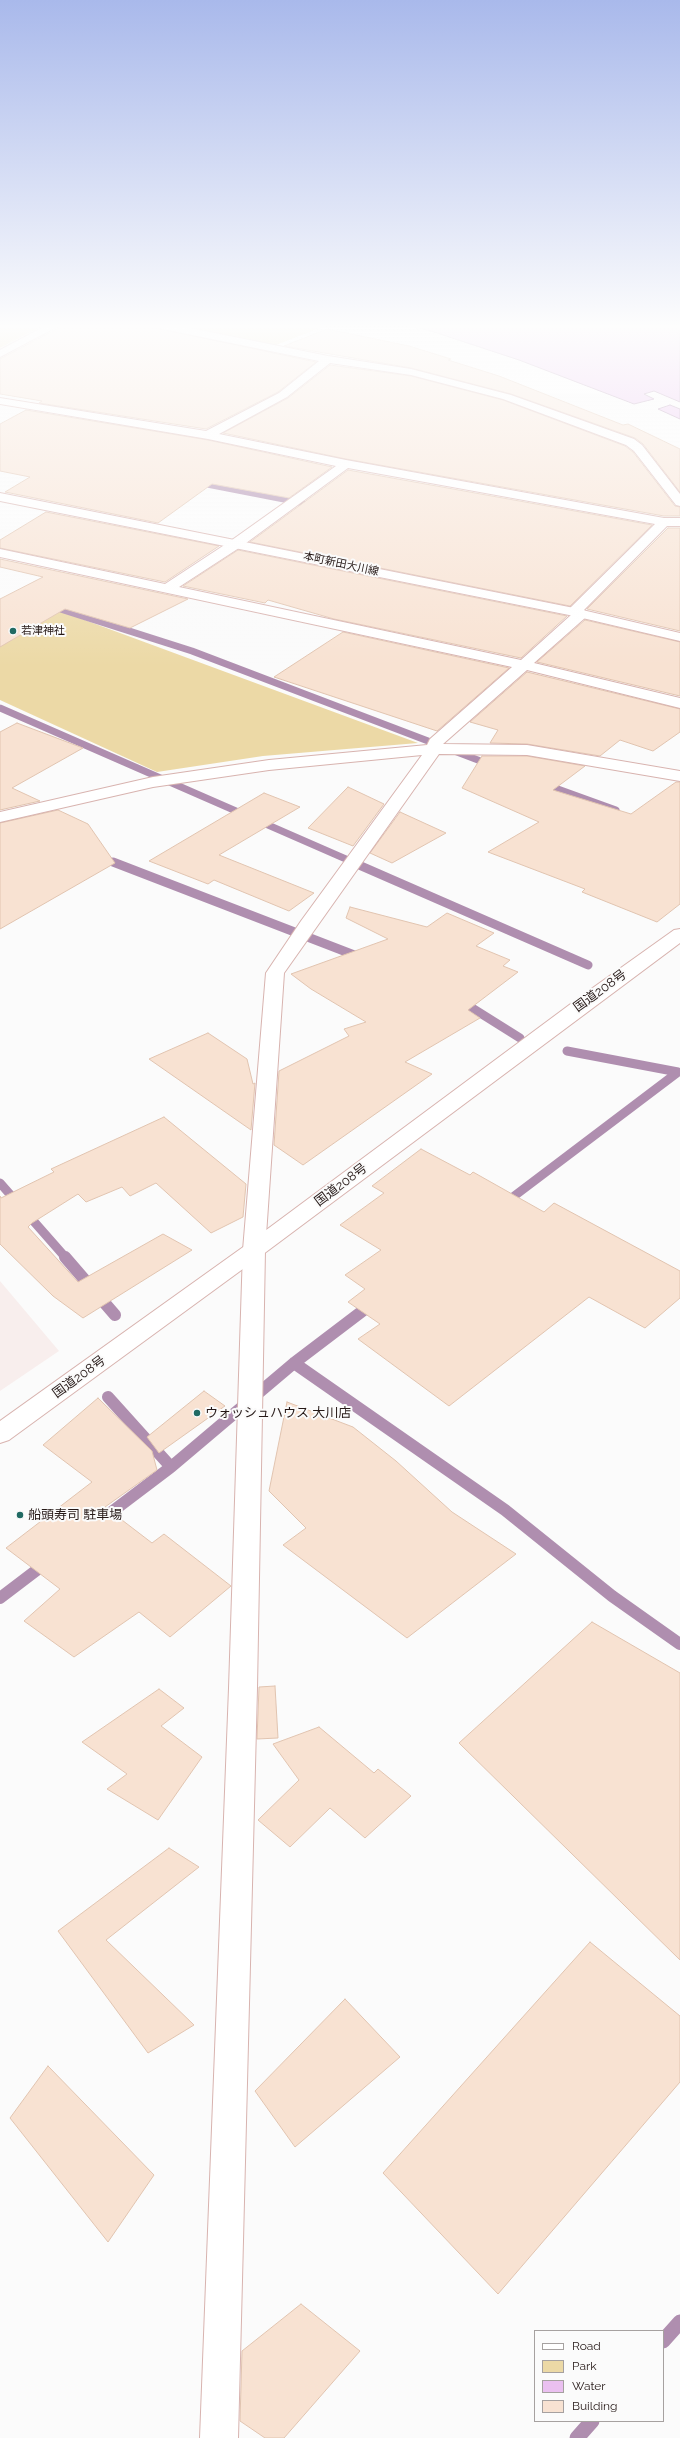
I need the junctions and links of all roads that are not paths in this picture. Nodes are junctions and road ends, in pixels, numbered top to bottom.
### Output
1 (217, 438) edge
2 (618, 438) edge
3 (346, 464) junction
4 (0, 497) edge
5 (680, 502) edge
6 (664, 522) junction
7 (680, 522) edge
8 (237, 543) junction
9 (0, 553) edge
10 (168, 588) junction
11 (577, 613) junction
12 (680, 637) edge
13 (524, 665) junction
14 (680, 703) edge
15 (434, 749) junction
16 (680, 776) edge
17 (0, 817) edge
18 (680, 934) edge
19 (254, 1250) junction
20 (0, 1434) edge
21 (219, 2438) edge

1 - 3 main road
2 - 5 main road
3 - 6 main road
3 - 8 main road
4 - 8 main road, 本町新田大川線
6 - 7 main road
6 - 11 main road
8 - 10 main road
8 - 11 main road, 本町新田大川線
9 - 10 main road
10 - 13 main road
11 - 12 main road, 本町新田大川線
11 - 13 main road
13 - 14 main road
13 - 15 main road
15 - 16 main road
15 - 17 main road
15 - 19 main road
18 - 19 main road, 国道208号
19 - 20 main road, 国道208号
19 - 21 main road

